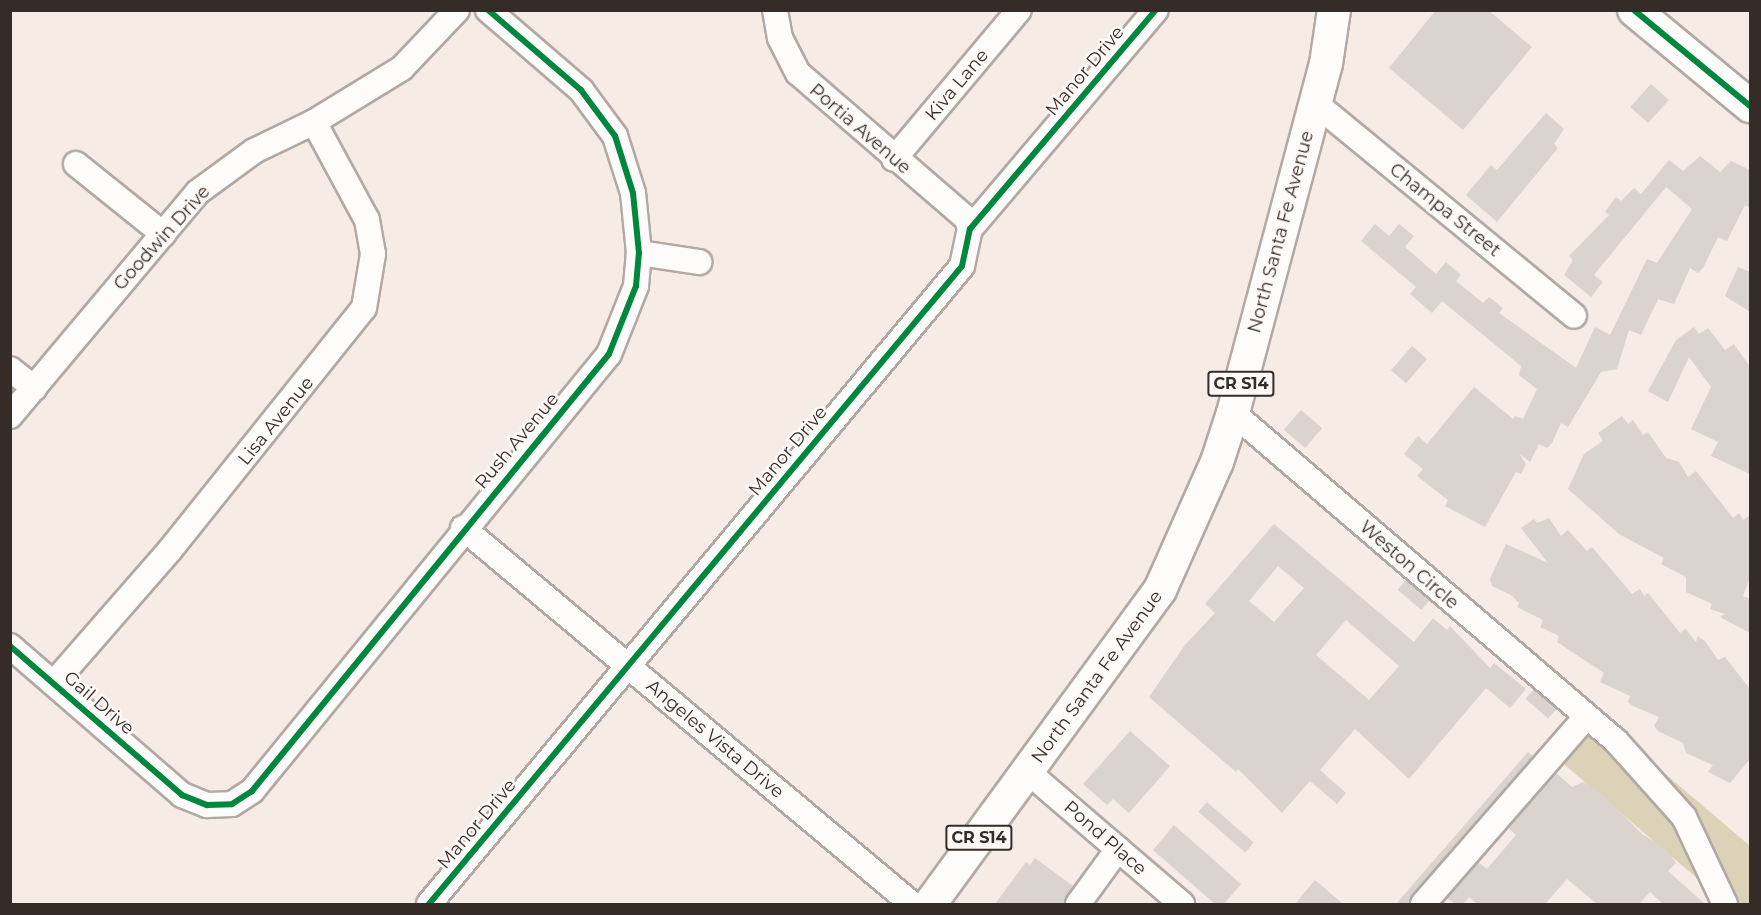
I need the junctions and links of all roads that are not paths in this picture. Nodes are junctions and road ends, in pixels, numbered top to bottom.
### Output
1 (457, 10) edge
2 (488, 10) edge
3 (775, 10) edge
4 (1020, 10) edge
5 (1156, 10) edge
6 (1334, 10) edge
7 (1634, 10) edge
8 (1315, 103) junction
9 (1750, 106) edge
10 (314, 122) junction
11 (894, 159) junction
12 (76, 164) dead end
13 (970, 229) junction
14 (163, 234) junction
15 (639, 253) junction
16 (699, 262) dead end
17 (1574, 316) dead end
18 (10, 369) edge
19 (34, 388) junction
20 (1233, 413) junction
21 (10, 416) edge
22 (463, 528) junction
23 (10, 646) edge
24 (627, 666) junction
25 (54, 683) junction
26 (1586, 717) junction
27 (1028, 772) junction
28 (168, 783) joint
29 (1118, 849) junction
30 (429, 904) edge
31 (912, 904) edge
32 (930, 904) edge
33 (1078, 904) edge
34 (1182, 904) edge
35 (1423, 904) edge
36 (1725, 904) edge

1 - 10 street, Goodwin Drive
2 - 15 street, Rush Avenue
3 - 11 street, Portia Avenue
4 - 11 street, Kiva Lane
5 - 13 street, Manor Drive
6 - 8 main road, North Santa Fe Avenue / CR S14
7 - 9 main road
8 - 17 street, Champa Street
8 - 20 main road, North Santa Fe Avenue / CR S14
10 - 14 street, Goodwin Drive
10 - 25 street, Lisa Avenue
11 - 13 street, Portia Avenue
12 - 14 street
13 - 24 street, Manor Drive
14 - 19 street, Goodwin Drive
15 - 16 street
15 - 22 street, Rush Avenue
18 - 19 street
19 - 21 street, Goodwin Drive
20 - 26 street, Weston Circle
20 - 27 main road, North Santa Fe Avenue / CR S14
22 - 24 street, Angeles Vista Drive
22 - 28 street, Rush Avenue
23 - 25 street, Gail Drive
24 - 30 street, Manor Drive
24 - 31 street, Angeles Vista Drive
25 - 28 street, Gail Drive
26 - 35 street
26 - 36 street, Weston Circle
27 - 29 street, Pond Place
27 - 32 main road, North Santa Fe Avenue / CR S14
29 - 33 street
29 - 34 street, Pond Place

